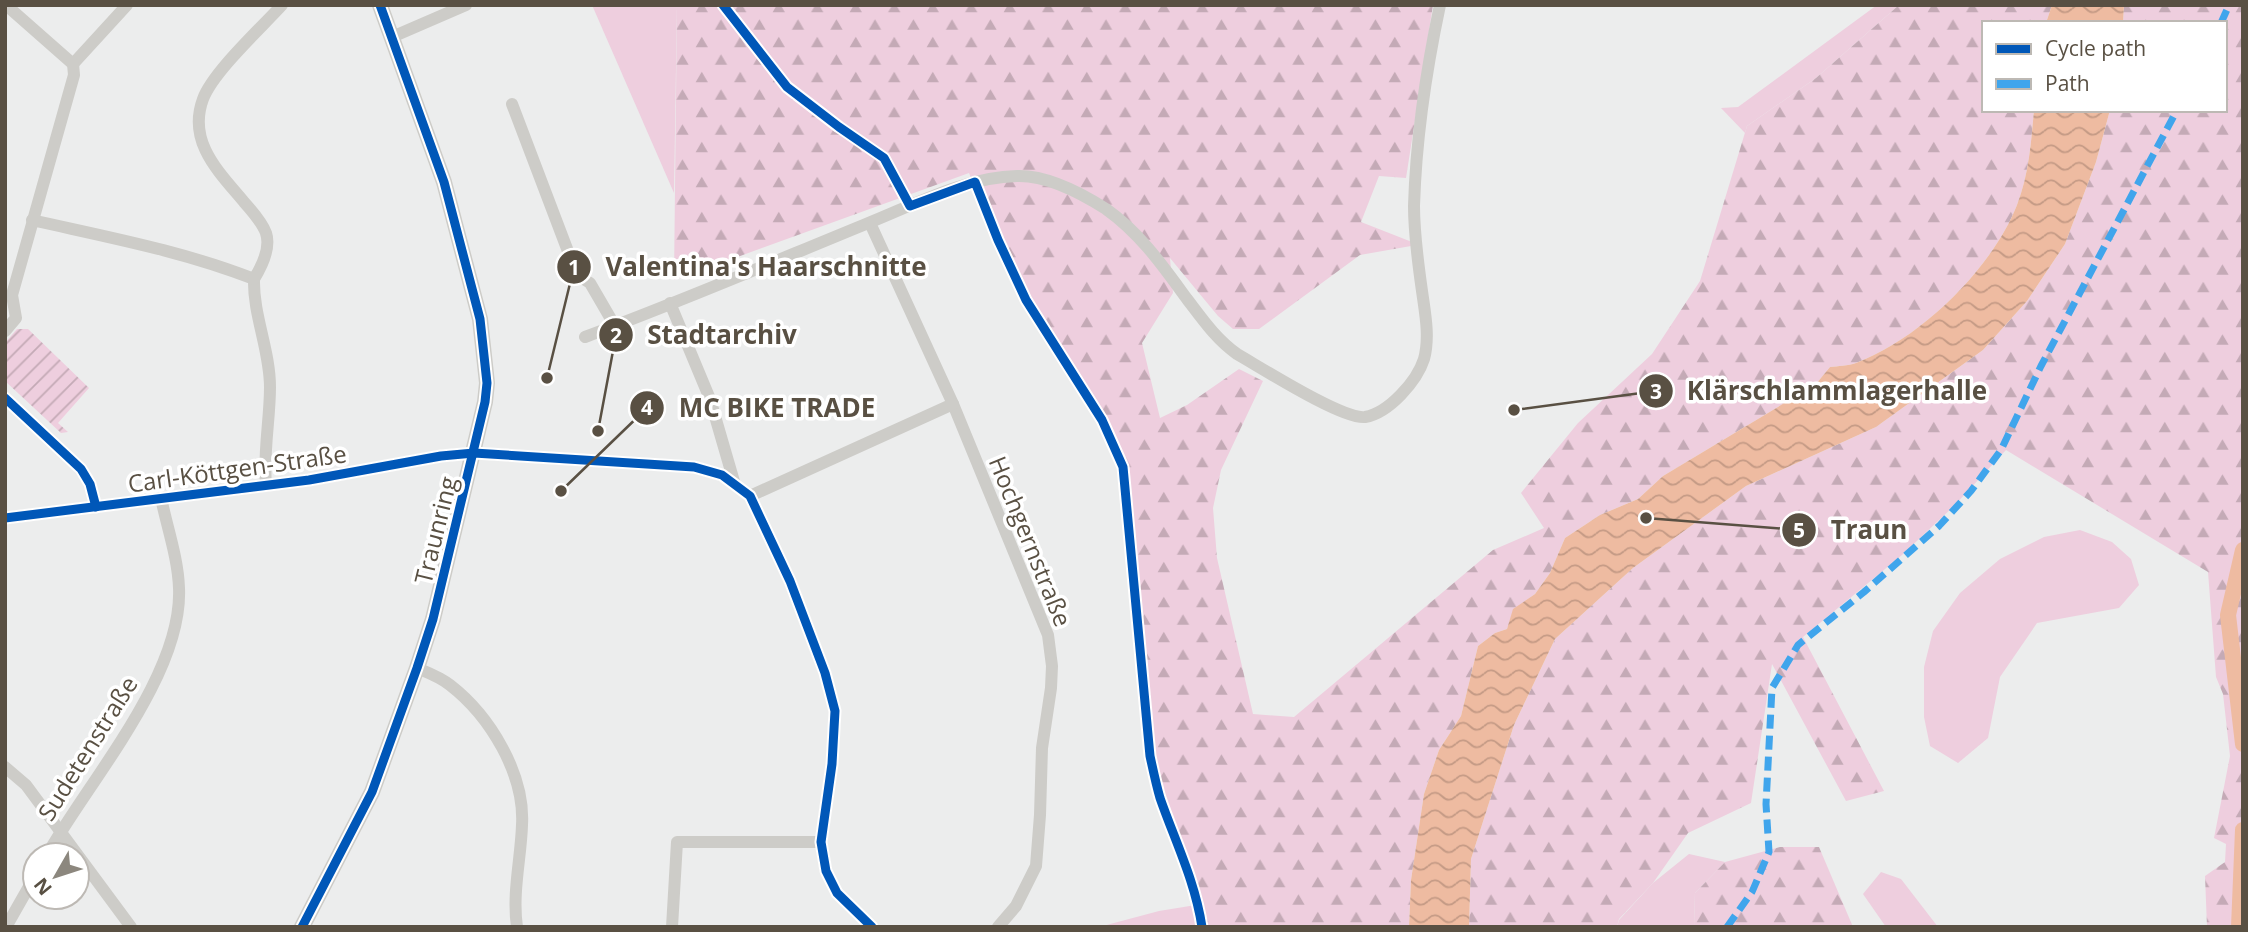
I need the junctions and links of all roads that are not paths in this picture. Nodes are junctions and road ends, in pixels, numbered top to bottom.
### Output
1 (6, 5) edge
2 (127, 5) edge
3 (282, 5) edge
4 (380, 5) edge
5 (466, 5) edge
6 (1440, 5) edge
7 (392, 37) junction
8 (73, 64) junction
9 (512, 104) dead end
10 (32, 220) junction
11 (870, 223) junction
12 (254, 279) junction
13 (670, 303) junction
14 (615, 326) junction
15 (5, 331) edge
16 (585, 337) dead end
17 (5, 398) edge
18 (953, 404) junction
19 (474, 453) junction
20 (266, 485) junction
21 (735, 485) junction
22 (750, 496) junction
23 (161, 498) junction
24 (96, 507) junction
25 (5, 518) edge
26 (417, 668) junction
27 (5, 766) edge
28 (60, 832) junction
29 (55, 841) edge
30 (821, 842) junction
31 (21, 901) edge
32 (6, 927) edge
33 (131, 927) edge
34 (302, 927) edge
35 (517, 927) edge
36 (672, 927) edge
37 (872, 927) edge
38 (998, 927) edge

1 - 8 street
2 - 8 street
3 - 12 street
4 - 7 street, Traunring
5 - 7 street
6 - 11 street
7 - 19 street, Traunring
8 - 10 street
9 - 14 street
10 - 12 street
10 - 15 street
11 - 13 street
11 - 18 street, Hochgernstraße
12 - 20 street
13 - 14 street
13 - 21 street
14 - 16 street
17 - 24 street
18 - 22 street
18 - 38 street, Hochgernstraße
19 - 20 street, Carl-Köttgen-Straße
19 - 21 street, Carl-Köttgen-Straße
19 - 26 street, Traunring
20 - 23 street, Carl-Köttgen-Straße
21 - 22 street, Carl-Köttgen-Straße
22 - 30 street
23 - 24 street, Carl-Köttgen-Straße
23 - 28 street, Sudetenstraße
24 - 25 street, Carl-Köttgen-Straße
26 - 34 street, Traunring
26 - 35 street
27 - 28 street
28 - 29 street, Sudetenstraße
28 - 33 street
30 - 36 street
30 - 37 street
31 - 32 street

